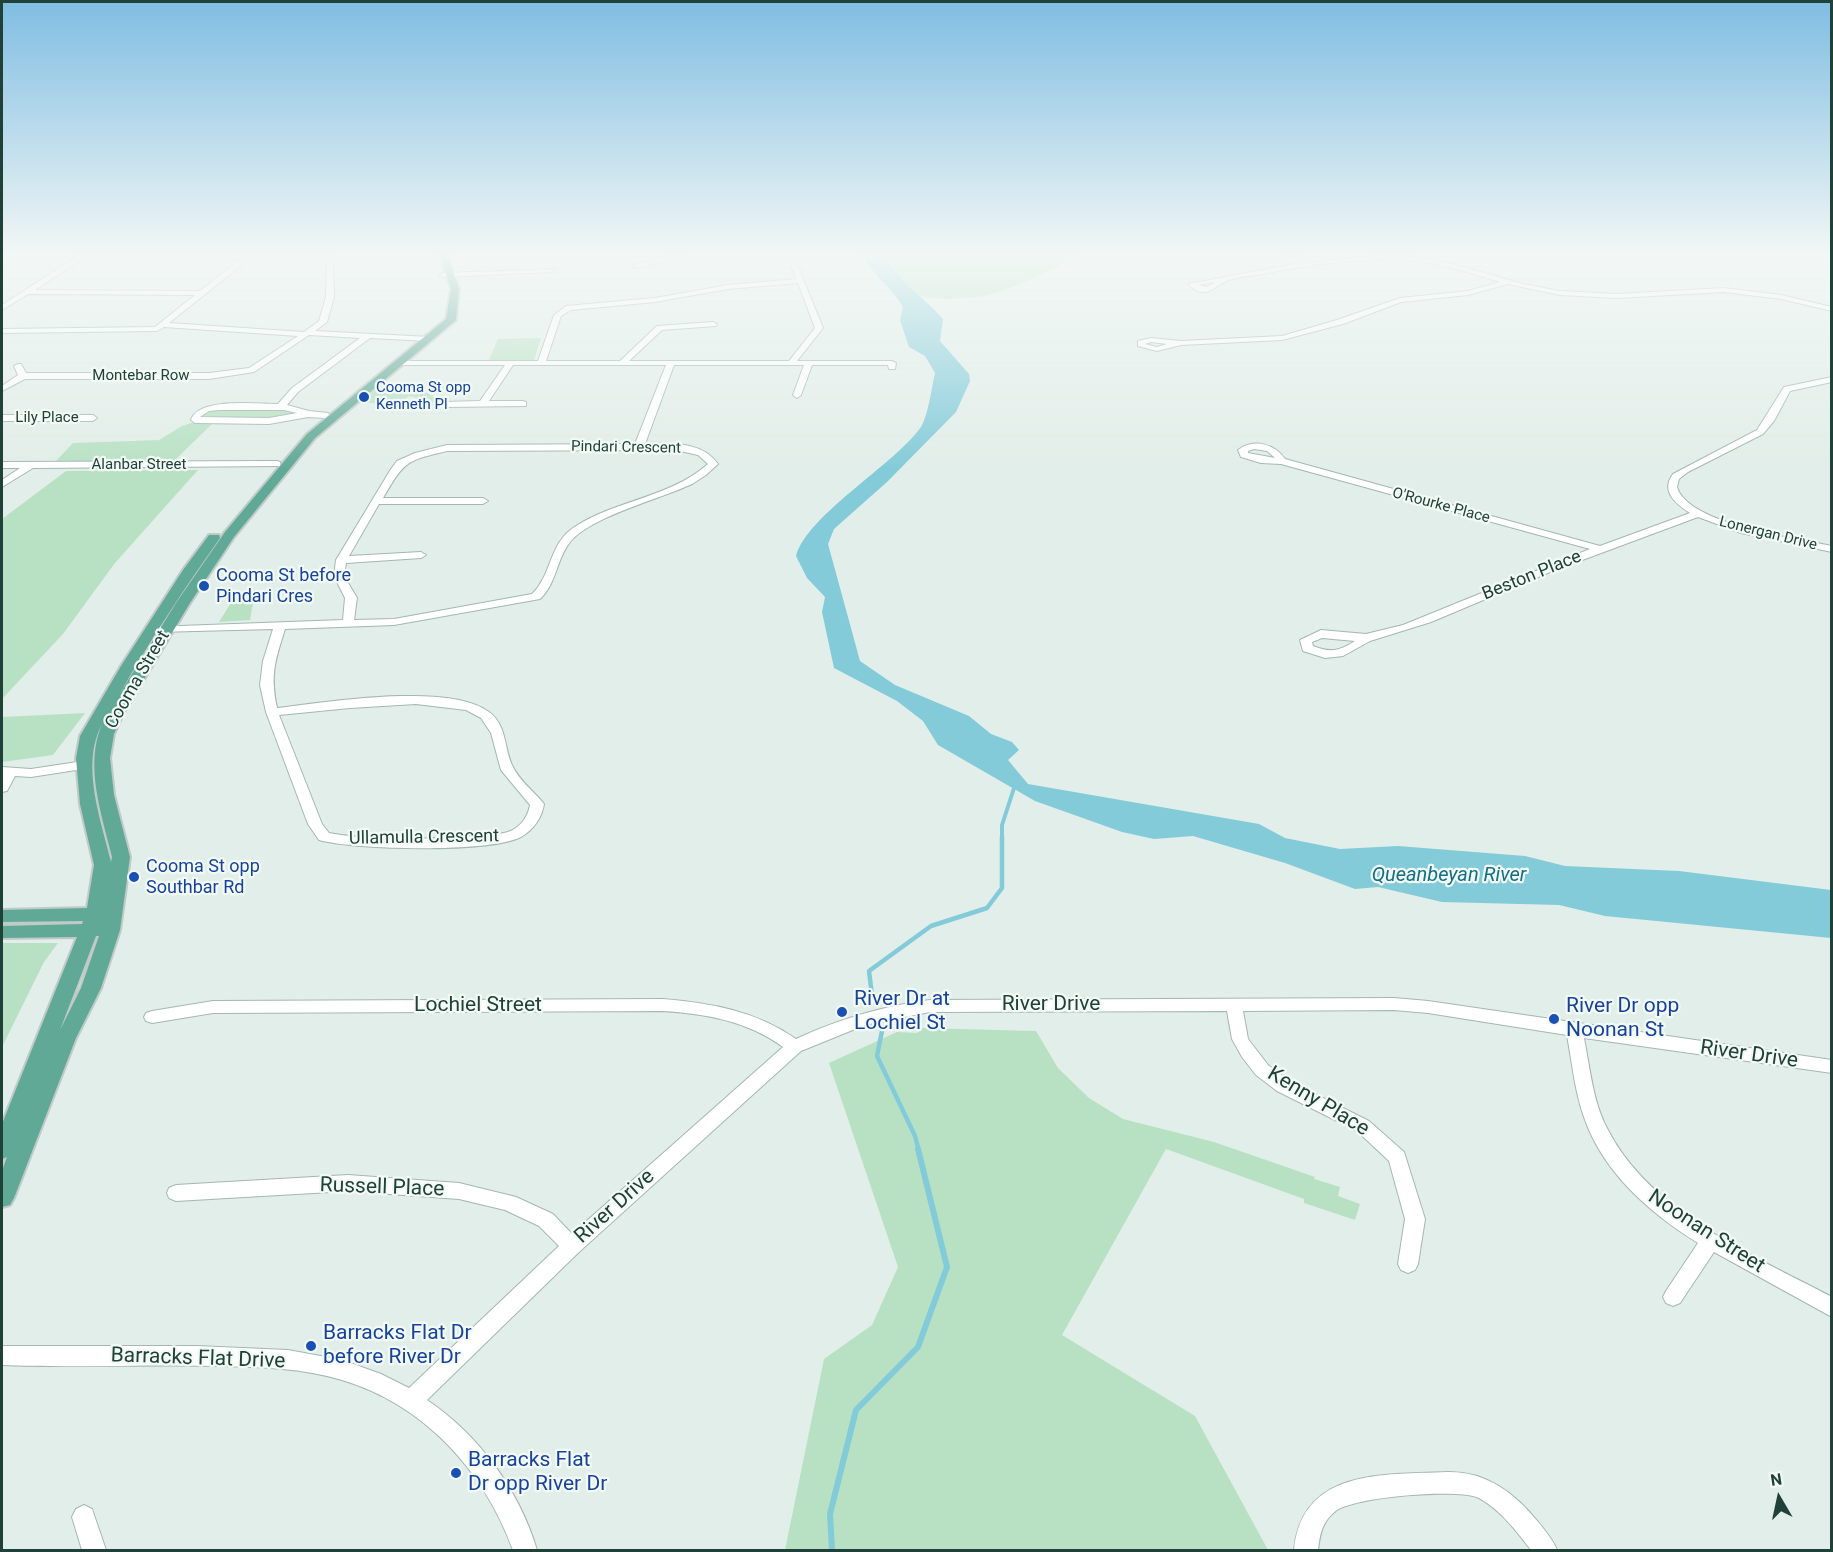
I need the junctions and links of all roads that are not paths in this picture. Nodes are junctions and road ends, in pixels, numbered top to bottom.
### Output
1 (318, 325) edge
2 (445, 325) edge
3 (554, 325) edge
4 (694, 325) edge
5 (818, 325) edge
6 (1325, 325) edge
7 (160, 327) joint
8 (2, 331) edge
9 (307, 334) junction
10 (368, 336) junction
11 (425, 339) junction
12 (1181, 344) dead end
13 (410, 346) junction
14 (399, 363) junction
15 (511, 363) junction
16 (541, 363) junction
17 (622, 363) junction
18 (671, 363) junction
19 (791, 363) junction
20 (810, 363) junction
21 (18, 366) dead end
22 (892, 367) dead end
23 (23, 376) junction
24 (1832, 378) edge
25 (368, 379) junction
26 (2, 389) edge
27 (797, 395) dead end
28 (446, 404) dead end
29 (483, 404) junction
30 (523, 404) dead end
31 (280, 407) junction
32 (308, 414) junction
33 (330, 415) junction
34 (2, 418) edge
35 (93, 418) dead end
36 (639, 447) junction
37 (1282, 461) dead end
38 (2, 465) edge
39 (31, 465) junction
40 (282, 465) junction
41 (2, 484) edge
42 (377, 501) junction
43 (483, 501) dead end
44 (1698, 514) junction
45 (1601, 549) junction
46 (1832, 549) edge
47 (421, 555) dead end
48 (342, 560) junction
49 (348, 625) junction
50 (280, 626) junction
51 (168, 628) junction
52 (152, 629) junction
53 (1366, 638) dead end
54 (272, 712) junction
55 (102, 758) junction
56 (84, 761) junction
57 (6, 772) edge
58 (2, 788) edge
59 (2, 916) edge
60 (102, 922) junction
61 (2, 932) edge
62 (1234, 1005) junction
63 (152, 1017) dead end
64 (1574, 1030) junction
65 (56, 1040) junction
66 (795, 1047) junction
67 (1832, 1066) edge
68 (2, 1150) edge
69 (176, 1192) dead end
70 (2, 1198) edge
71 (1711, 1240) junction
72 (572, 1246) junction
73 (1408, 1264) dead end
74 (1673, 1298) dead end
75 (1832, 1308) edge
76 (2, 1356) edge
77 (411, 1401) junction
78 (84, 1517) dead end
79 (94, 1551) edge
80 (525, 1551) edge
81 (1306, 1551) edge
82 (1545, 1551) edge

1 - 9 street, Montebar Row
2 - 11 main road, Cooma Street
3 - 16 street
4 - 17 street
5 - 19 street
6 - 12 street
7 - 8 street
7 - 9 street
9 - 10 street
9 - 23 street, Montebar Row
10 - 11 street
10 - 31 street
11 - 13 main road, Cooma Street
11 - 14 main road, Cooma Street
13 - 14 main road
13 - 25 main road, Cooma Street
14 - 15 street
14 - 25 main road
14 - 33 main road, Cooma Street
15 - 16 street
15 - 29 street
16 - 17 street
17 - 18 street
18 - 19 street
18 - 36 street
19 - 20 street
20 - 22 street
20 - 27 street
21 - 23 street
23 - 26 street
24 - 44 street, Lonergan Drive
25 - 33 main road, Cooma Street
28 - 29 street
29 - 30 street
31 - 32 street
31 - 32 street
32 - 33 street
33 - 40 main road, Cooma Street
34 - 35 street, Lily Place
36 - 42 street, Pindari Crescent
36 - 49 street, Pindari Crescent
37 - 45 street, O'Rourke Place
38 - 39 street, Alanbar Street
39 - 40 street, Alanbar Street
39 - 41 street
40 - 51 main road, Cooma Street
40 - 52 main road, Cooma Street
42 - 43 street
42 - 48 street, Pindari Crescent
44 - 45 street, Beston Place
44 - 46 street, Lonergan Drive
45 - 53 street, Beston Place
47 - 48 street
48 - 49 street
49 - 50 street, Pindari Crescent
50 - 51 street, Pindari Crescent
50 - 54 street, Ullamulla Crescent
51 - 52 street, Pindari Crescent
51 - 55 main road, Cooma Street
52 - 56 main road, Cooma Street
54 - 54 street, Ullamulla Crescent
55 - 56 main road
55 - 60 main road, Cooma Street
56 - 57 street
56 - 60 main road, Cooma Street
57 - 58 street
59 - 60 main road
60 - 61 main road
60 - 65 main road, Cooma Street
62 - 64 street, River Drive
62 - 66 street, River Drive
62 - 73 street, Kenny Place
63 - 66 street, Lochiel Street
64 - 67 street, River Drive
64 - 71 street, Noonan Street
65 - 68 main road, Cooma Street
65 - 70 main road, Cooma Street
66 - 72 street, River Drive
69 - 72 street, Russell Place
71 - 74 street
71 - 75 street, Noonan Street
72 - 77 street, River Drive
76 - 77 street, Barracks Flat Drive
77 - 80 street, Barracks Flat Drive
78 - 79 street
81 - 82 street

